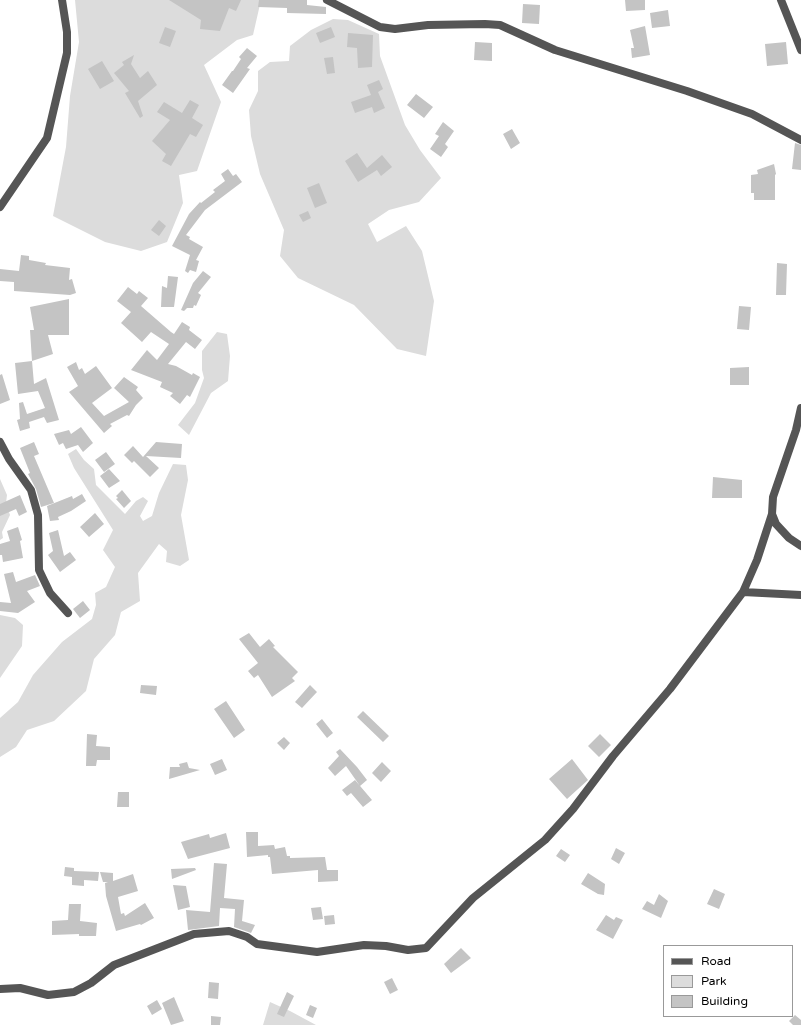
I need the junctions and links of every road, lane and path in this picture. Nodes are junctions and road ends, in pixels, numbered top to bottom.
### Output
1 (62, 0) edge
2 (327, 0) edge
3 (781, 0) edge
4 (801, 50) edge
5 (801, 140) edge
6 (0, 207) edge
7 (801, 408) edge
8 (0, 442) edge
9 (772, 514) junction
10 (801, 546) edge
11 (743, 592) junction
12 (801, 595) edge
13 (68, 614) dead end
14 (0, 989) edge

1 - 6 street
2 - 5 street
3 - 4 street
7 - 9 street
8 - 13 street
9 - 10 street
9 - 11 street
11 - 12 street
11 - 14 street

